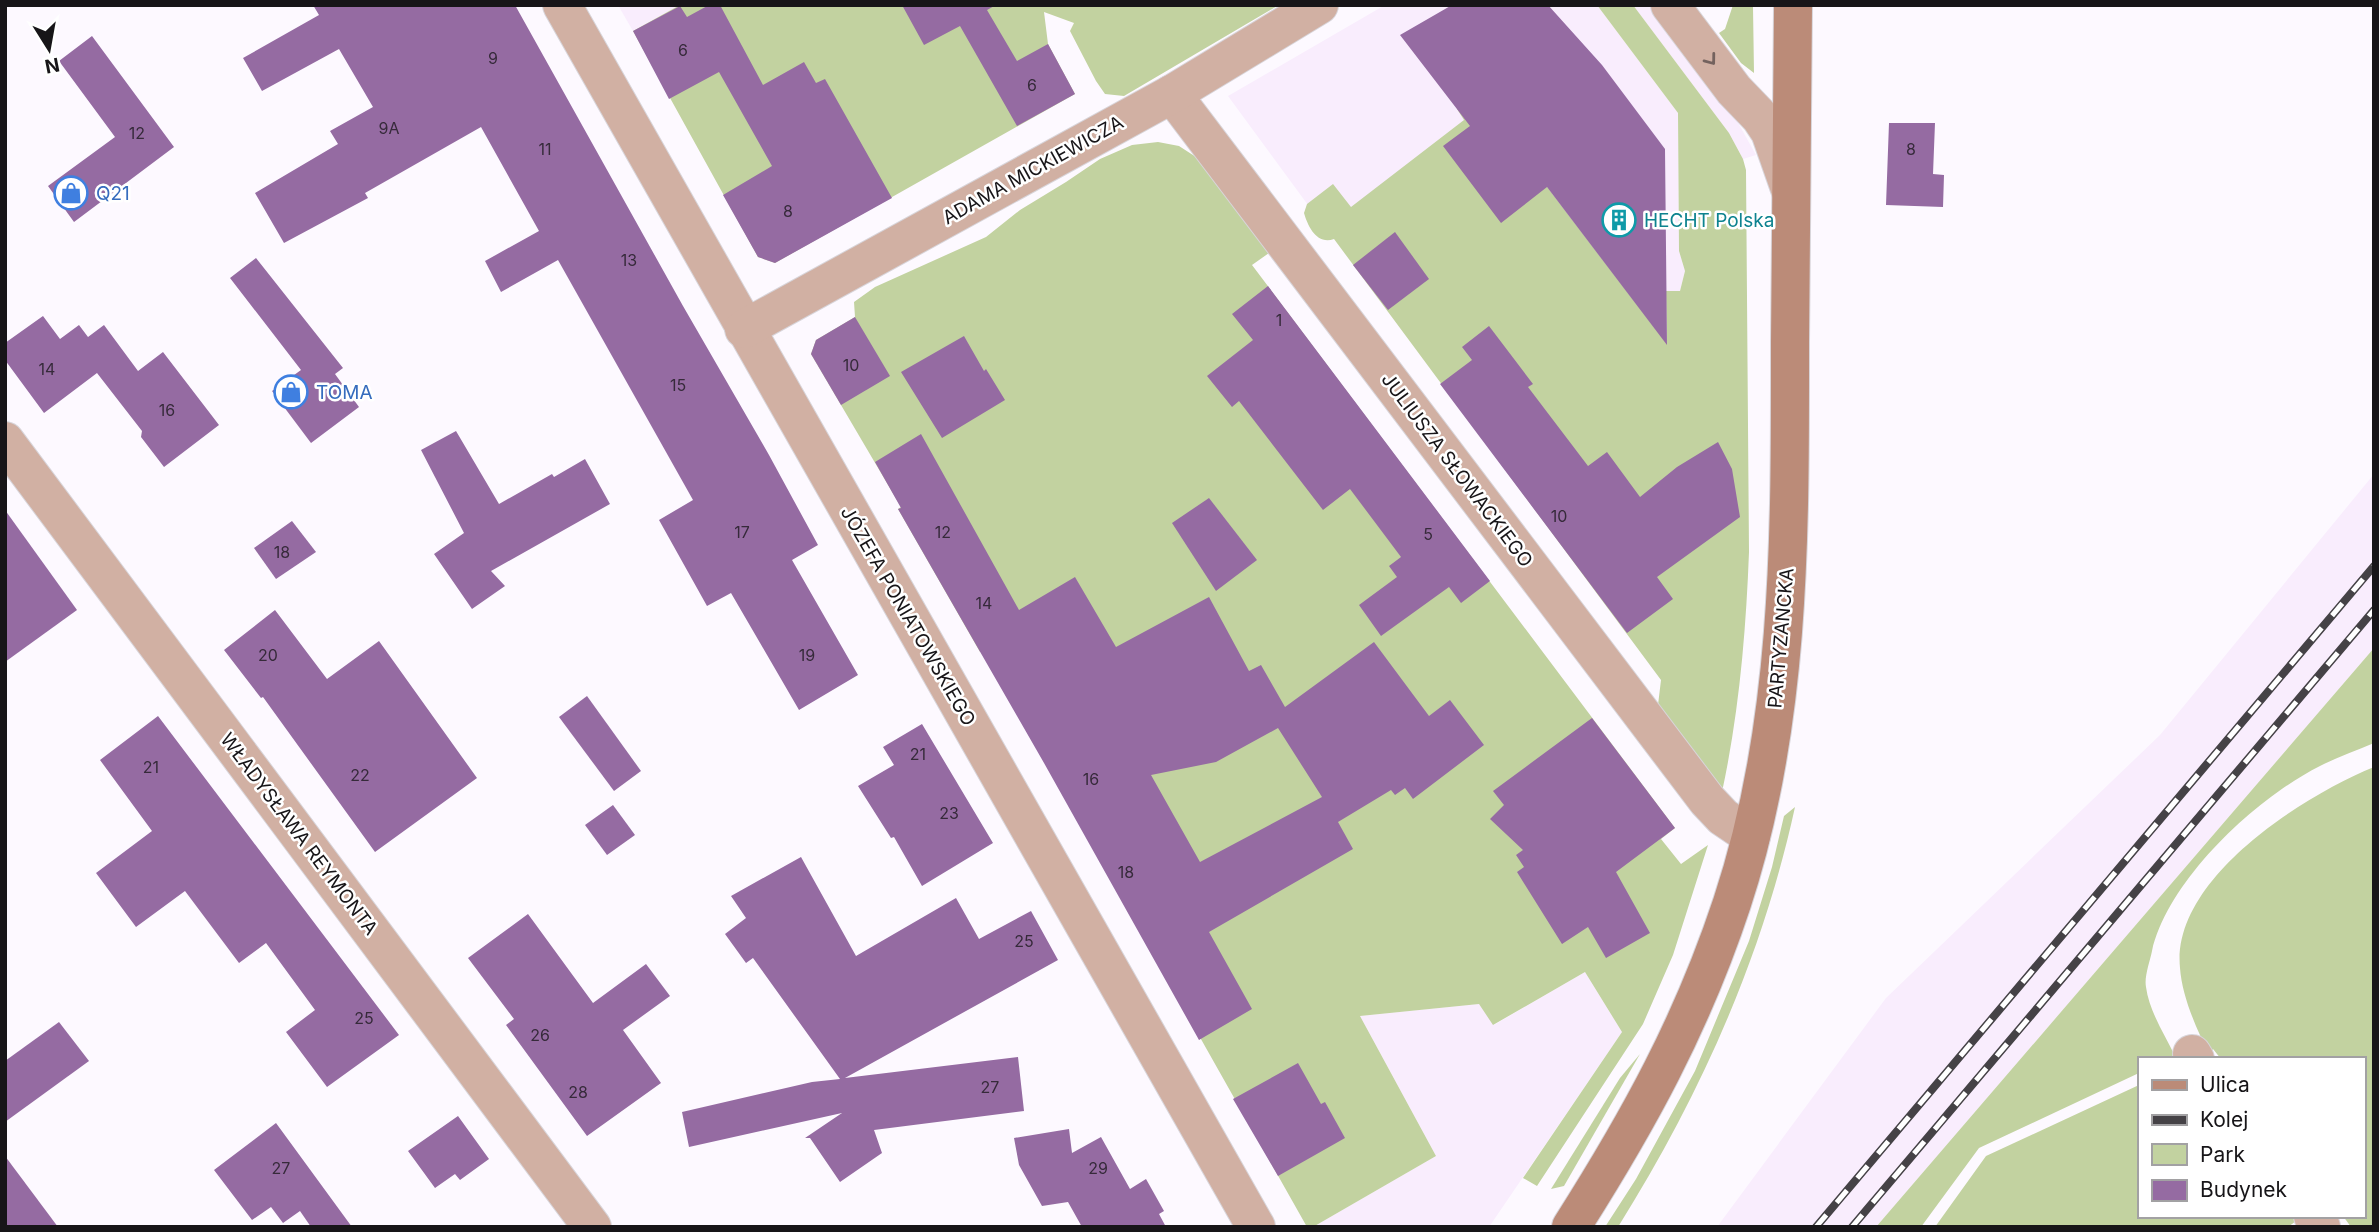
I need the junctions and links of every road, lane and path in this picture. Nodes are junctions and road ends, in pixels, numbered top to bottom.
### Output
1 (562, 5) edge
2 (1319, 5) edge
3 (1670, 5) edge
4 (1793, 5) edge
5 (1172, 93) junction
6 (1791, 192) junction
7 (744, 329) junction
8 (5, 441) edge
9 (1751, 836) junction
10 (592, 1227) edge
11 (1255, 1227) edge
12 (1571, 1227) edge

1 - 7 street, JÓZEFA PONIATOWSKIEGO
2 - 5 street, ADAMA MICKIEWICZA
3 -> 6 street
4 - 6 main road, PARTYZANCKA
5 - 7 street, ADAMA MICKIEWICZA
5 - 9 street, JULIUSZA SŁOWACKIEGO
6 - 9 main road, PARTYZANCKA
7 - 11 street, JÓZEFA PONIATOWSKIEGO
8 - 10 street, WŁADYSŁAWA REYMONTA
9 - 12 main road, PARTYZANCKA

